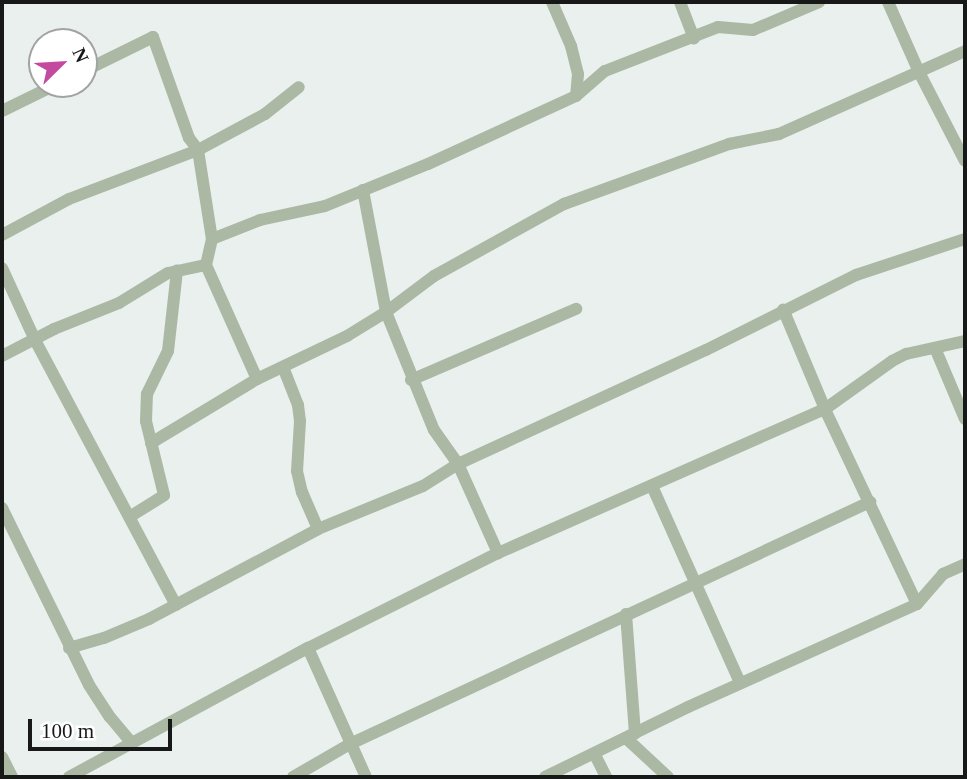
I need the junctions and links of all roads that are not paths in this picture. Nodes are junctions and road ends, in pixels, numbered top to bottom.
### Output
1 (552, 2) edge
2 (680, 2) edge
3 (819, 2) edge
4 (888, 2) edge
5 (694, 38) junction
6 (965, 51) edge
7 (98, 64) edge
8 (919, 72) junction
9 (299, 87) dead end
10 (576, 96) junction
11 (28, 98) edge
12 (2, 111) edge
13 (198, 150) junction
14 (965, 161) edge
15 (363, 190) junction
16 (2, 235) edge
17 (212, 239) junction
18 (965, 239) edge
19 (206, 265) junction
20 (2, 268) edge
21 (177, 271) junction
22 (576, 309) dead end
23 (783, 309) junction
24 (386, 312) junction
25 (35, 340) junction
26 (965, 341) edge
27 (935, 348) junction
28 (2, 356) edge
29 (283, 367) junction
30 (257, 379) junction
31 (411, 380) junction
32 (825, 409) junction
33 (965, 419) edge
34 (151, 443) junction
35 (458, 464) junction
36 (652, 486) junction
37 (870, 502) junction
38 (2, 508) edge
39 (131, 516) junction
40 (318, 529) junction
41 (498, 553) junction
42 (965, 564) edge
43 (694, 583) junction
44 (917, 604) junction
45 (176, 605) junction
46 (626, 614) junction
47 (69, 648) junction
48 (309, 648) junction
49 (740, 683) junction
50 (631, 736) junction
51 (131, 742) junction
52 (350, 744) junction
53 (595, 755) junction
54 (2, 757) edge
55 (12, 777) edge
56 (69, 777) edge
57 (293, 777) edge
58 (366, 777) edge
59 (545, 777) edge
60 (606, 777) edge
61 (668, 777) edge

1 - 10 street
2 - 5 street
3 - 5 street
4 - 8 street
5 - 10 street
6 - 8 street
7 - 13 street
8 - 14 street
8 - 24 street
9 - 13 street
10 - 15 street
11 - 12 street
13 - 16 street
13 - 17 street
15 - 17 street
15 - 24 street
17 - 19 street
18 - 23 street
19 - 21 street
19 - 30 street
20 - 25 street
21 - 25 street
21 - 34 street
22 - 31 street
23 - 32 street
23 - 35 street
24 - 29 street
24 - 31 street
25 - 28 street
25 - 39 street
26 - 27 street
27 - 32 street
27 - 33 street
29 - 30 street
29 - 40 street
30 - 34 street
31 - 35 street
32 - 36 street
32 - 37 street
34 - 39 street
35 - 40 street
35 - 41 street
36 - 41 street
36 - 43 street
37 - 43 street
37 - 44 street
38 - 47 street
39 - 45 street
40 - 45 street
41 - 48 street
42 - 44 street
43 - 46 street
43 - 49 street
44 - 49 street
45 - 47 street
46 - 50 street
46 - 52 street
47 - 51 street
48 - 51 street
48 - 52 street
49 - 50 street
50 - 53 street
50 - 61 street
51 - 56 street
52 - 57 street
52 - 58 street
53 - 59 street
53 - 60 street
54 - 55 street

